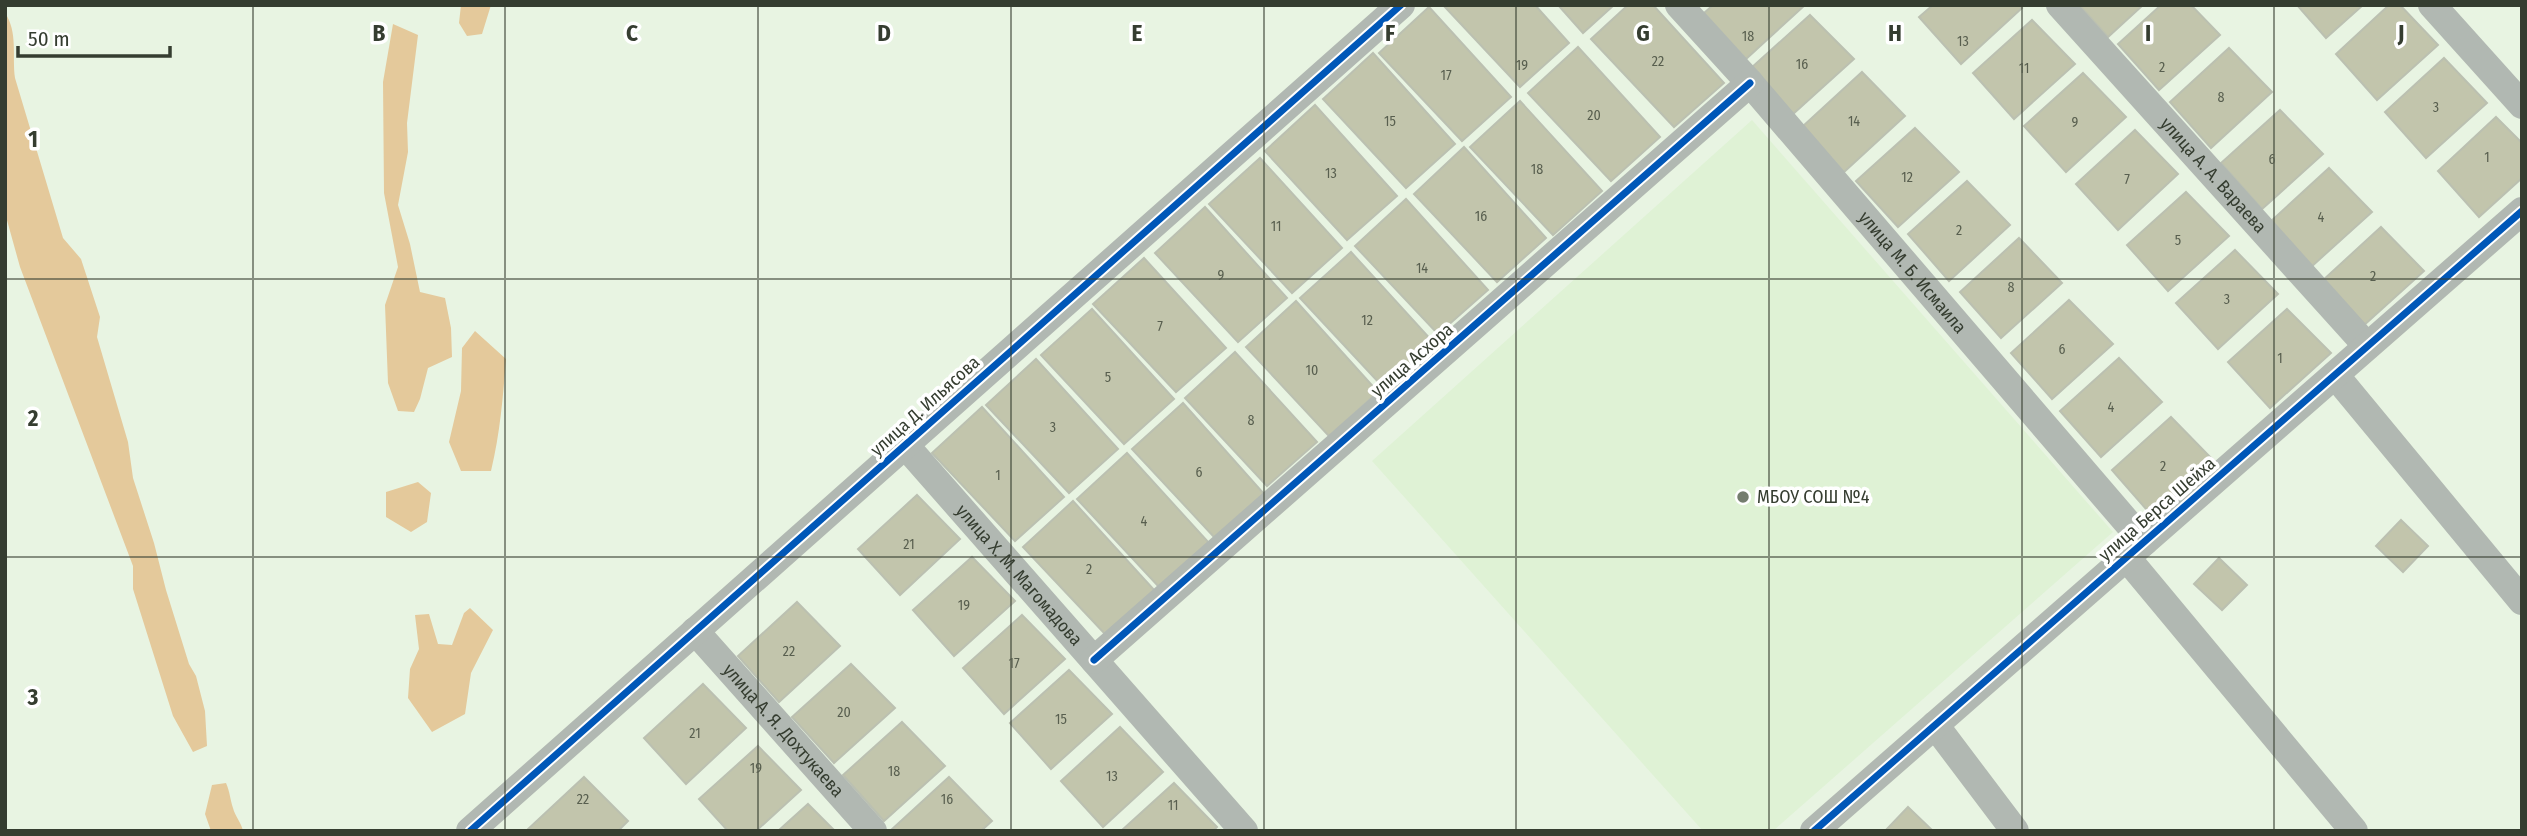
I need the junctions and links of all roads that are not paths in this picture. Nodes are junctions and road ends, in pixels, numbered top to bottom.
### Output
1 (1401, 5) edge
2 (1679, 5) edge
3 (2060, 5) edge
4 (2432, 5) edge
5 (1750, 83) junction
6 (2522, 105) edge
7 (2522, 211) edge
8 (2367, 346) junction
9 (2335, 374) junction
10 (905, 445) junction
11 (2135, 550) junction
12 (2522, 601) edge
13 (695, 631) junction
14 (1094, 660) junction
15 (1934, 725) junction
16 (485, 826) edge
17 (873, 831) edge
18 (1244, 831) edge
19 (1814, 831) edge
20 (2015, 831) edge
21 (2354, 831) edge

1 - 10 street, улица Д. Ильясова
2 - 5 street, улица М. Б. Исмаила
3 - 8 street, улица А. А. Вараева
4 - 6 street
5 - 11 street, улица М. Б. Исмаила
5 - 14 street, улица Асхора
7 - 8 street, улица Берса Шейха
8 - 9 street, улица Берса Шейха
9 - 11 street, улица Берса Шейха
9 - 12 street
10 - 13 street, улица Д. Ильясова
10 - 14 street, улица Х. М. Магомадова
11 - 15 street, улица Берса Шейха
11 - 21 street, улица М. Б. Исмаила
13 - 16 street, улица Д. Ильясова
13 - 17 street, улица А. Я. Дохтукаева
14 - 18 street, улица Х. М. Магомадова
15 - 19 street, улица Берса Шейха
15 - 20 street

